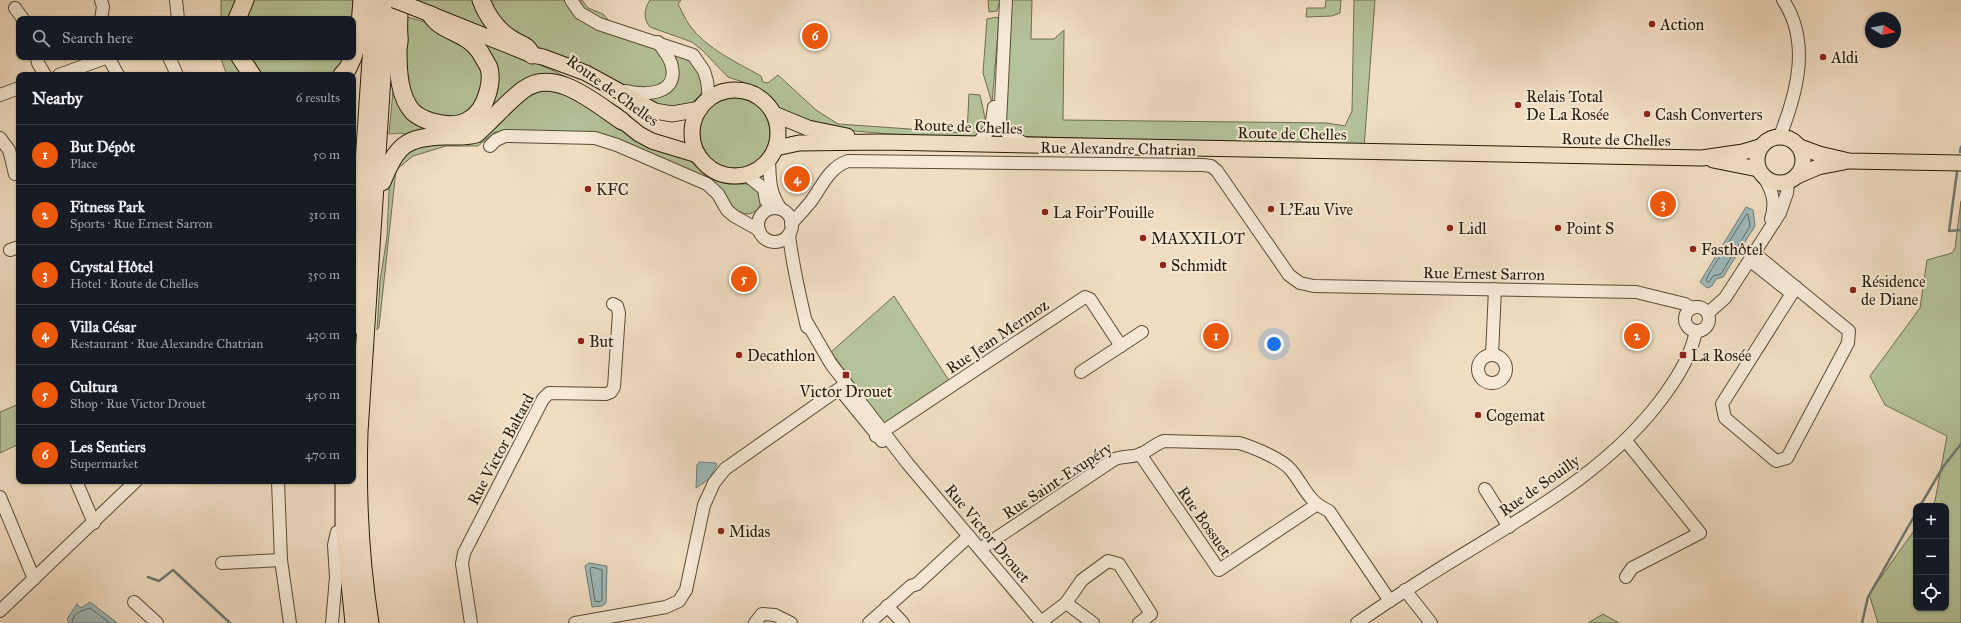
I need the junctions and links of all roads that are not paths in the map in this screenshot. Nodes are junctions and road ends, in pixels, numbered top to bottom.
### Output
1 (101, 0) edge
2 (176, 0) edge
3 (245, 0) edge
4 (362, 0) edge
5 (375, 0) edge
6 (387, 0) edge
7 (394, 0) edge
8 (400, 0) edge
9 (482, 0) edge
10 (572, 0) edge
11 (1002, 0) edge
12 (1006, 0) edge
13 (1783, 0) edge
14 (16, 8) dead end
15 (423, 11) junction
16 (21, 16) edge
17 (102, 16) edge
18 (178, 16) edge
19 (238, 16) edge
20 (397, 29) junction
21 (359, 38) junction
22 (658, 42) junction
23 (356, 48) edge
24 (532, 55) junction
25 (38, 60) edge
26 (100, 60) edge
27 (110, 60) edge
28 (170, 60) edge
29 (242, 60) edge
30 (352, 60) edge
31 (43, 72) edge
32 (67, 72) edge
33 (116, 72) edge
34 (176, 72) edge
35 (250, 72) edge
36 (345, 72) edge
37 (16, 89) edge
38 (616, 90) junction
39 (0, 95) edge
40 (704, 104) junction
41 (774, 114) junction
42 (622, 121) junction
43 (356, 127) edge
44 (1780, 136) junction
45 (0, 138) edge
46 (881, 142) junction
47 (976, 145) junction
48 (490, 146) dead end
49 (1028, 146) junction
50 (1760, 147) junction
51 (1800, 147) junction
52 (773, 154) junction
53 (698, 155) junction
54 (1702, 158) junction
55 (1849, 161) junction
56 (1957, 163) edge
57 (15, 174) dead end
58 (1762, 174) junction
59 (747, 175) junction
60 (1793, 179) junction
61 (382, 182) junction
62 (763, 213) junction
63 (741, 220) junction
64 (787, 220) junction
65 (759, 230) junction
66 (1767, 232) junction
67 (777, 242) junction
68 (1752, 256) junction
69 (792, 259) junction
70 (1300, 283) joint
71 (1495, 289) junction
72 (1794, 290) junction
73 (1666, 300) junction
74 (613, 304) dead end
75 (1692, 308) junction
76 (1708, 313) junction
77 (1685, 319) junction
78 (359, 330) edge
79 (1696, 331) junction
80 (1142, 332) dead end
81 (1121, 346) junction
82 (1492, 355) dead end
83 (1081, 372) dead end
84 (843, 386) junction
85 (880, 433) junction
86 (1626, 441) junction
87 (1140, 454) junction
88 (77, 484) edge
89 (133, 484) edge
90 (278, 484) edge
91 (336, 484) edge
92 (344, 484) edge
93 (1485, 489) dead end
94 (0, 497) edge
95 (1316, 505) junction
96 (94, 523) junction
97 (1509, 527) junction
98 (337, 532) junction
99 (967, 534) junction
100 (980, 549) junction
101 (281, 560) junction
102 (222, 563) dead end
103 (1626, 577) dead end
104 (34, 579) junction
105 (1406, 590) junction
106 (1390, 601) junction
107 (134, 602) dead end
108 (1066, 603) junction
109 (887, 606) junction
110 (0, 612) edge
111 (1041, 622) edge
112 (157, 623) edge
113 (290, 623) edge
114 (332, 623) edge
115 (346, 623) edge
116 (354, 623) edge
117 (370, 623) edge
118 (471, 623) edge
119 (575, 623) edge
120 (755, 623) edge
121 (791, 623) edge
122 (869, 623) edge
123 (903, 623) edge
124 (1093, 623) edge
125 (1139, 623) edge
126 (1357, 623) edge
127 (1431, 623) edge

1 - 17 street
2 - 18 street
3 - 19 highway
4 - 21 highway
5 - 78 highway
6 - 78 highway
7 - 15 main road, Route de Chelles, bridge
8 - 20 highway
9 - 24 highway
10 - 22 street
11 - 47 street
12 - 49 street
13 - 44 street
14 - 16 street
15 - 20 highway
15 - 24 main road, Route de Chelles
20 - 61 highway
21 - 23 highway
21 - 43 highway
22 - 38 street
22 - 40 street
24 - 38 main road, Route de Chelles
24 - 42 main road, Route de Chelles
25 - 31 street
26 - 32 street
27 - 33 street
28 - 34 street
29 - 35 highway
30 - 36 highway
37 - 39 street
38 - 40 main road, Route de Chelles
40 - 41 main road
40 - 53 main road
41 - 46 main road, Route de Chelles
41 - 52 main road
42 - 53 main road, Route de Chelles
42 - 61 highway
44 - 50 main road
44 - 51 main road
45 - 57 street
46 - 47 main road, Route de Chelles
46 - 52 main road, Route de Chelles
47 - 49 main road, Route de Chelles
48 - 63 street, Rue Victor Drouet
49 - 54 main road, Route de Chelles
50 - 54 main road
50 - 58 main road
51 - 55 main road
51 - 60 main road
52 - 59 main road
52 - 64 street
53 - 59 main road
54 - 58 main road
55 - 56 main road
55 - 60 main road
58 - 60 main road
58 - 66 street
59 - 62 street
60 - 66 street
61 - 78 highway
62 - 63 street
62 - 64 street
62 - 65 street
63 - 65 street, Rue Victor Drouet
64 - 67 street
64 - 69 street, Rue Victor Drouet
64 - 70 street, Rue Alexandre Chatrian
65 - 67 street, Rue Victor Drouet
66 - 68 street
67 - 69 street, Rue Victor Drouet
68 - 72 street
68 - 76 street
69 - 84 street, Rue Victor Drouet
70 - 71 street, Rue Ernest Sarron
71 - 73 street, Rue Ernest Sarron
71 - 82 street
72 - 72 street
73 - 75 street, Rue Ernest Sarron
73 - 77 street, Rue Ernest Sarron
74 - 118 street, Rue Victor Baltard
75 - 76 street
75 - 77 street
76 - 79 street
77 - 79 street
78 - 117 highway
79 - 86 street, Rue de Souilly
80 - 81 street
81 - 83 street
81 - 85 street, Rue Jean Mermoz
84 - 85 street, Rue Victor Drouet
84 - 119 street
85 - 99 street, Rue Victor Drouet
86 - 97 street, Rue de Souilly
86 - 103 street
87 - 95 street, Rue Saint-Exupéry
87 - 95 street, Rue Bossuet
87 - 100 street, Rue Saint-Exupéry
88 - 96 street
89 - 96 street
90 - 101 street
91 - 98 highway
92 - 116 highway
93 - 97 street
94 - 104 street
95 - 106 street, Rue Saint-Exupéry
96 - 104 street
97 - 105 street, Rue de Souilly
98 - 114 street
98 - 115 highway
99 - 100 street, Rue Victor Drouet
99 - 109 street
100 - 111 street, Rue Victor Drouet
101 - 102 street
101 - 113 street
104 - 110 street
105 - 106 street, Rue de Souilly
105 - 127 street
106 - 126 street, Rue de Souilly
107 - 112 street
108 - 111 street
108 - 124 street
108 - 125 street
109 - 122 street
109 - 123 street
120 - 121 street

